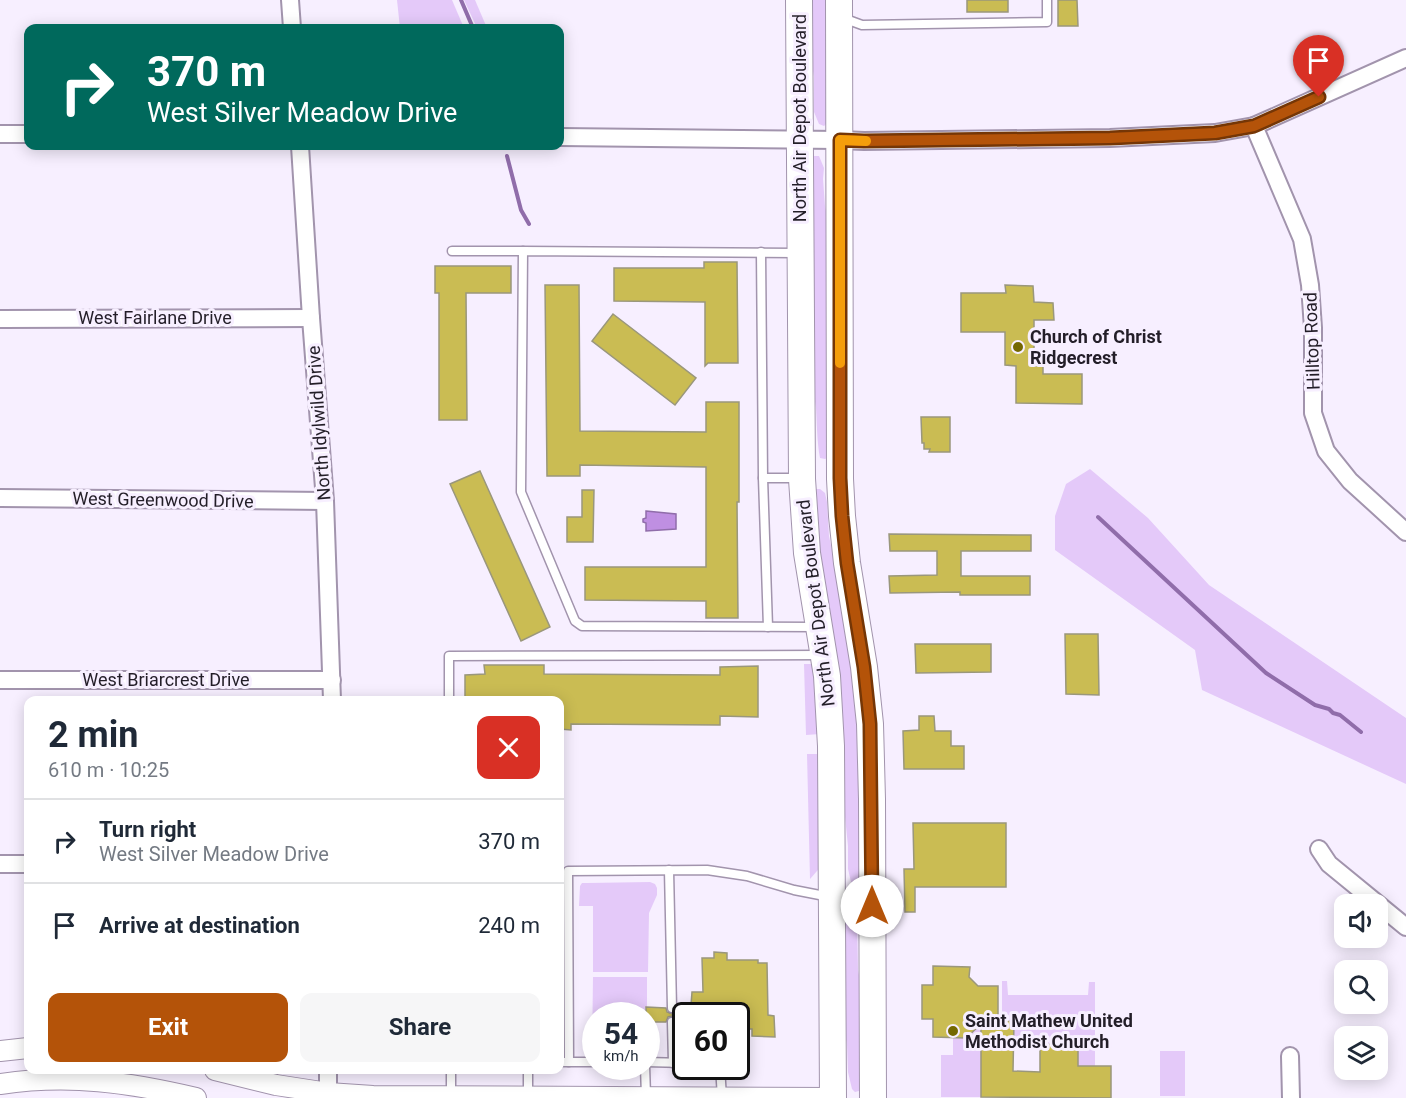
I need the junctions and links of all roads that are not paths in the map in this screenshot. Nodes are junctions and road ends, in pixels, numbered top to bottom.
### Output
1 (290, 0) edge
2 (799, 0) edge
3 (1047, 0) edge
4 (839, 8) edge
5 (292, 24) edge
6 (1406, 58) edge
7 (1254, 126) junction
8 (0, 134) edge
9 (24, 134) edge
10 (564, 137) edge
11 (800, 140) junction
12 (840, 140) junction
13 (300, 150) edge
14 (452, 251) dead end
15 (523, 251) junction
16 (761, 252) junction
17 (801, 253) junction
18 (311, 318) junction
19 (0, 319) edge
20 (763, 478) junction
21 (802, 478) junction
22 (840, 478) junction
23 (0, 498) edge
24 (325, 501) junction
25 (1406, 532) edge
26 (768, 627) junction
27 (818, 627) junction
28 (824, 655) junction
29 (0, 680) edge
30 (332, 680) junction
31 (332, 696) edge
32 (449, 696) edge
33 (1318, 849) dead end
34 (0, 864) edge
35 (24, 864) edge
36 (669, 870) junction
37 (832, 898) junction
38 (872, 906) junction
39 (1406, 927) edge
40 (672, 1008) dead end
41 (24, 1048) edge
42 (0, 1050) edge
43 (1290, 1056) dead end
44 (564, 1062) edge
45 (569, 1062) junction
46 (582, 1062) edge
47 (231, 1074) edge
48 (328, 1074) edge
49 (451, 1074) edge
50 (528, 1074) edge
51 (646, 1080) edge
52 (721, 1080) edge
53 (0, 1084) edge
54 (328, 1095) edge
55 (451, 1097) edge
56 (196, 1098) edge
57 (520, 1098) edge
58 (528, 1098) edge
59 (646, 1098) edge
60 (722, 1098) edge
61 (833, 1098) edge
62 (873, 1098) edge
63 (1291, 1098) edge

1 - 5 street
2 - 11 main road, North Air Depot Boulevard
3 - 4 lane
4 - 12 main road, North Air Depot Boulevard
6 - 7 street
7 - 12 street
7 - 25 street, Hilltop Road
8 - 9 street
10 - 11 street
11 - 12 street
11 - 17 main road, North Air Depot Boulevard
12 - 22 main road, North Air Depot Boulevard
13 - 18 street, North Idylwild Drive
14 - 15 lane
15 - 16 lane
15 - 26 lane
16 - 17 lane
16 - 20 lane
17 - 21 main road, North Air Depot Boulevard
18 - 19 street, West Fairlane Drive
18 - 24 street, North Idylwild Drive
20 - 21 lane
20 - 26 lane
21 - 22 main road
21 - 27 main road, North Air Depot Boulevard
22 - 38 main road, North Air Depot Boulevard
23 - 24 street, West Greenwood Drive
24 - 30 street, North Idylwild Drive
26 - 27 lane
27 - 28 main road, North Air Depot Boulevard
28 - 32 lane
28 - 37 main road, North Air Depot Boulevard
29 - 30 street, West Briarcrest Drive
30 - 31 street, North Idylwild Drive
33 - 39 street
34 - 35 street
36 - 37 lane
36 - 40 lane
36 - 45 lane
37 - 38 lane
37 - 61 main road, North Air Depot Boulevard
38 - 62 main road, North Air Depot Boulevard
41 - 42 street
43 - 63 street
44 - 45 lane
45 - 46 lane
47 - 54 street
48 - 54 street
49 - 55 lane
50 - 58 lane
51 - 59 lane
52 - 60 lane
53 - 56 street
54 - 55 street
55 - 57 street
57 - 58 street
58 - 59 street
59 - 60 street
60 - 61 street

